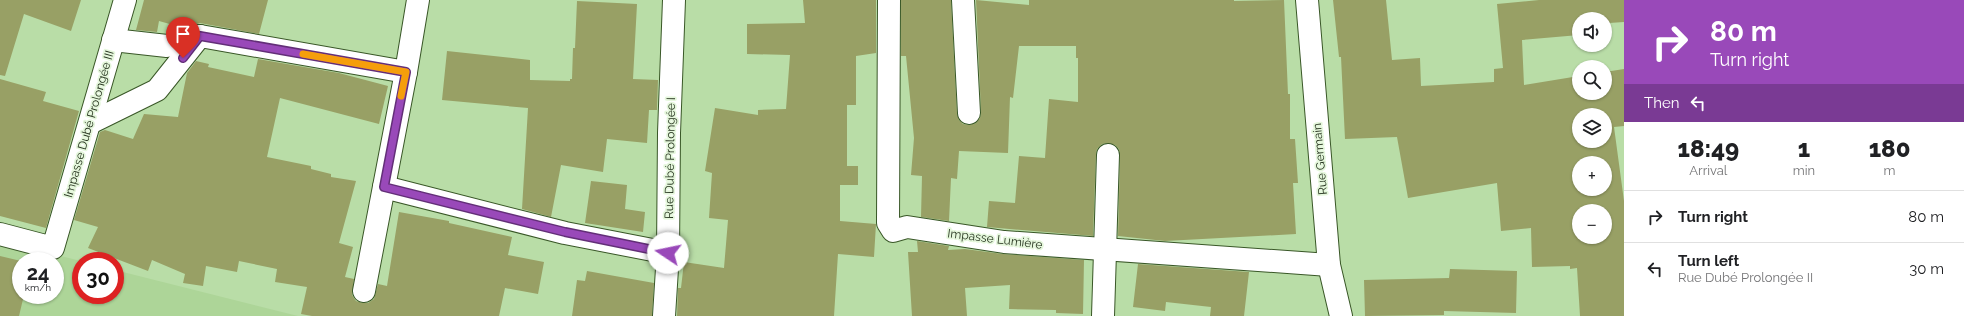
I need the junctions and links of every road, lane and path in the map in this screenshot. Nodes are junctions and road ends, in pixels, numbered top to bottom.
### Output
1 (125, 0) edge
2 (418, 0) edge
3 (674, 0) edge
4 (889, 0) edge
5 (963, 0) edge
6 (1307, 0) edge
7 (200, 36) junction
8 (113, 40) junction
9 (406, 72) junction
10 (969, 114) dead end
11 (90, 123) junction
12 (1108, 155) dead end
13 (384, 187) junction
14 (0, 234) edge
15 (1106, 249) junction
16 (668, 253) junction
17 (1328, 265) junction
18 (364, 291) dead end
19 (664, 316) edge
20 (1103, 316) edge
21 (1341, 316) edge

1 - 8 street, Impasse Dubé Prolongée III
2 - 9 street
3 - 16 street, Rue Dubé Prolongée I
4 - 15 street, Impasse Lumière
5 - 10 street
6 - 17 street, Rue Germain
7 - 8 street
7 - 9 street
7 - 11 street
8 - 11 street, Impasse Dubé Prolongée III
9 - 13 street
11 - 14 street, Impasse Dubé Prolongée III
12 - 15 street
13 - 16 street
13 - 18 street
15 - 17 street, Impasse Lumière
15 - 20 street
16 - 19 street, Rue Dubé Prolongée I
17 - 21 street, Rue Germain

